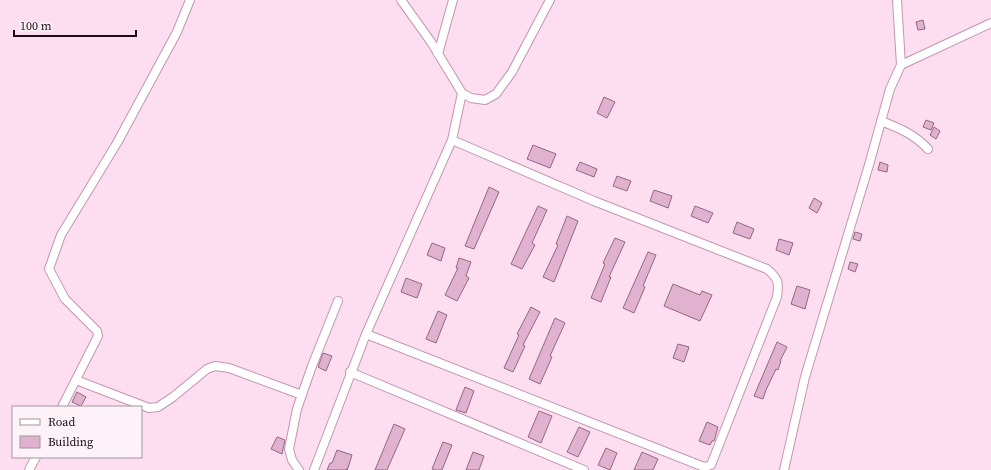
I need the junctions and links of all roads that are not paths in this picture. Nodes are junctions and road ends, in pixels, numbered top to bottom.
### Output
1 (190, 0) edge
2 (401, 0) edge
3 (453, 0) edge
4 (550, 0) edge
5 (897, 0) edge
6 (991, 24) edge
7 (438, 54) junction
8 (901, 64) junction
9 (462, 93) junction
10 (881, 121) junction
11 (452, 140) junction
12 (928, 149) dead end
13 (338, 301) dead end
14 (366, 334) junction
15 (350, 372) junction
16 (76, 380) junction
17 (302, 395) junction
18 (63, 406) edge
19 (35, 458) edge
20 (710, 468) edge
21 (29, 470) edge
22 (299, 470) edge
23 (314, 470) edge
24 (584, 470) edge
25 (784, 470) edge

1 - 16 street
2 - 7 street
3 - 7 street
4 - 9 street
5 - 8 street
6 - 8 street
7 - 9 street
8 - 10 street
9 - 11 street
10 - 12 street
10 - 25 street
11 - 14 street
11 - 20 street
13 - 17 street
14 - 15 street
14 - 20 street
15 - 23 street
15 - 24 street
16 - 17 street
16 - 18 street
17 - 22 street
19 - 21 street

